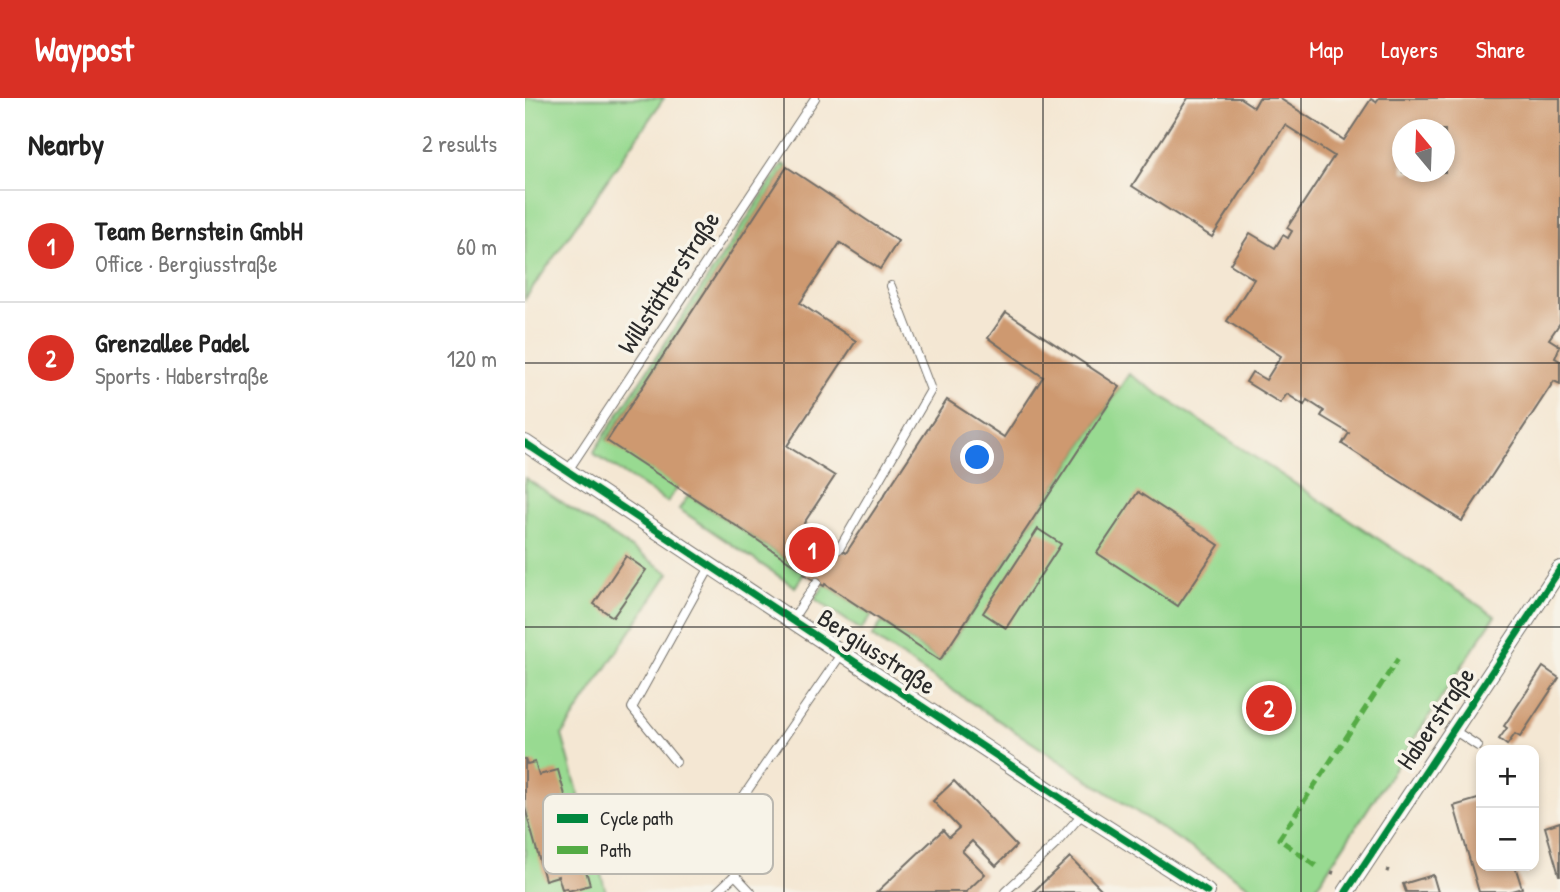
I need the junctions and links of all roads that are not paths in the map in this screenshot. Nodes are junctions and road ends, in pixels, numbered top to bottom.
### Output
1 (815, 98) edge
2 (891, 286) dead end
3 (525, 443) edge
4 (567, 472) junction
5 (839, 549) dead end
6 (710, 567) junction
7 (1560, 569) edge
8 (817, 582) dead end
9 (792, 620) junction
10 (842, 653) junction
11 (1452, 729) junction
12 (1476, 745) edge
13 (675, 762) dead end
14 (745, 794) edge
15 (1083, 813) junction
16 (717, 892) edge
17 (751, 892) edge
18 (1005, 892) edge
19 (1207, 892) edge
20 (1346, 892) edge

1 - 4 lane, Willstätterstraße
2 - 5 lane
3 - 4 street, Bergiusstraße
4 - 6 street, Bergiusstraße
6 - 9 street, Bergiusstraße
6 - 13 lane
7 - 11 street, Haberstraße
8 - 9 lane
9 - 10 street, Bergiusstraße
10 - 14 lane
10 - 15 street, Bergiusstraße
11 - 12 lane
11 - 20 street, Haberstraße
15 - 18 lane
15 - 19 street, Bergiusstraße
16 - 17 lane

